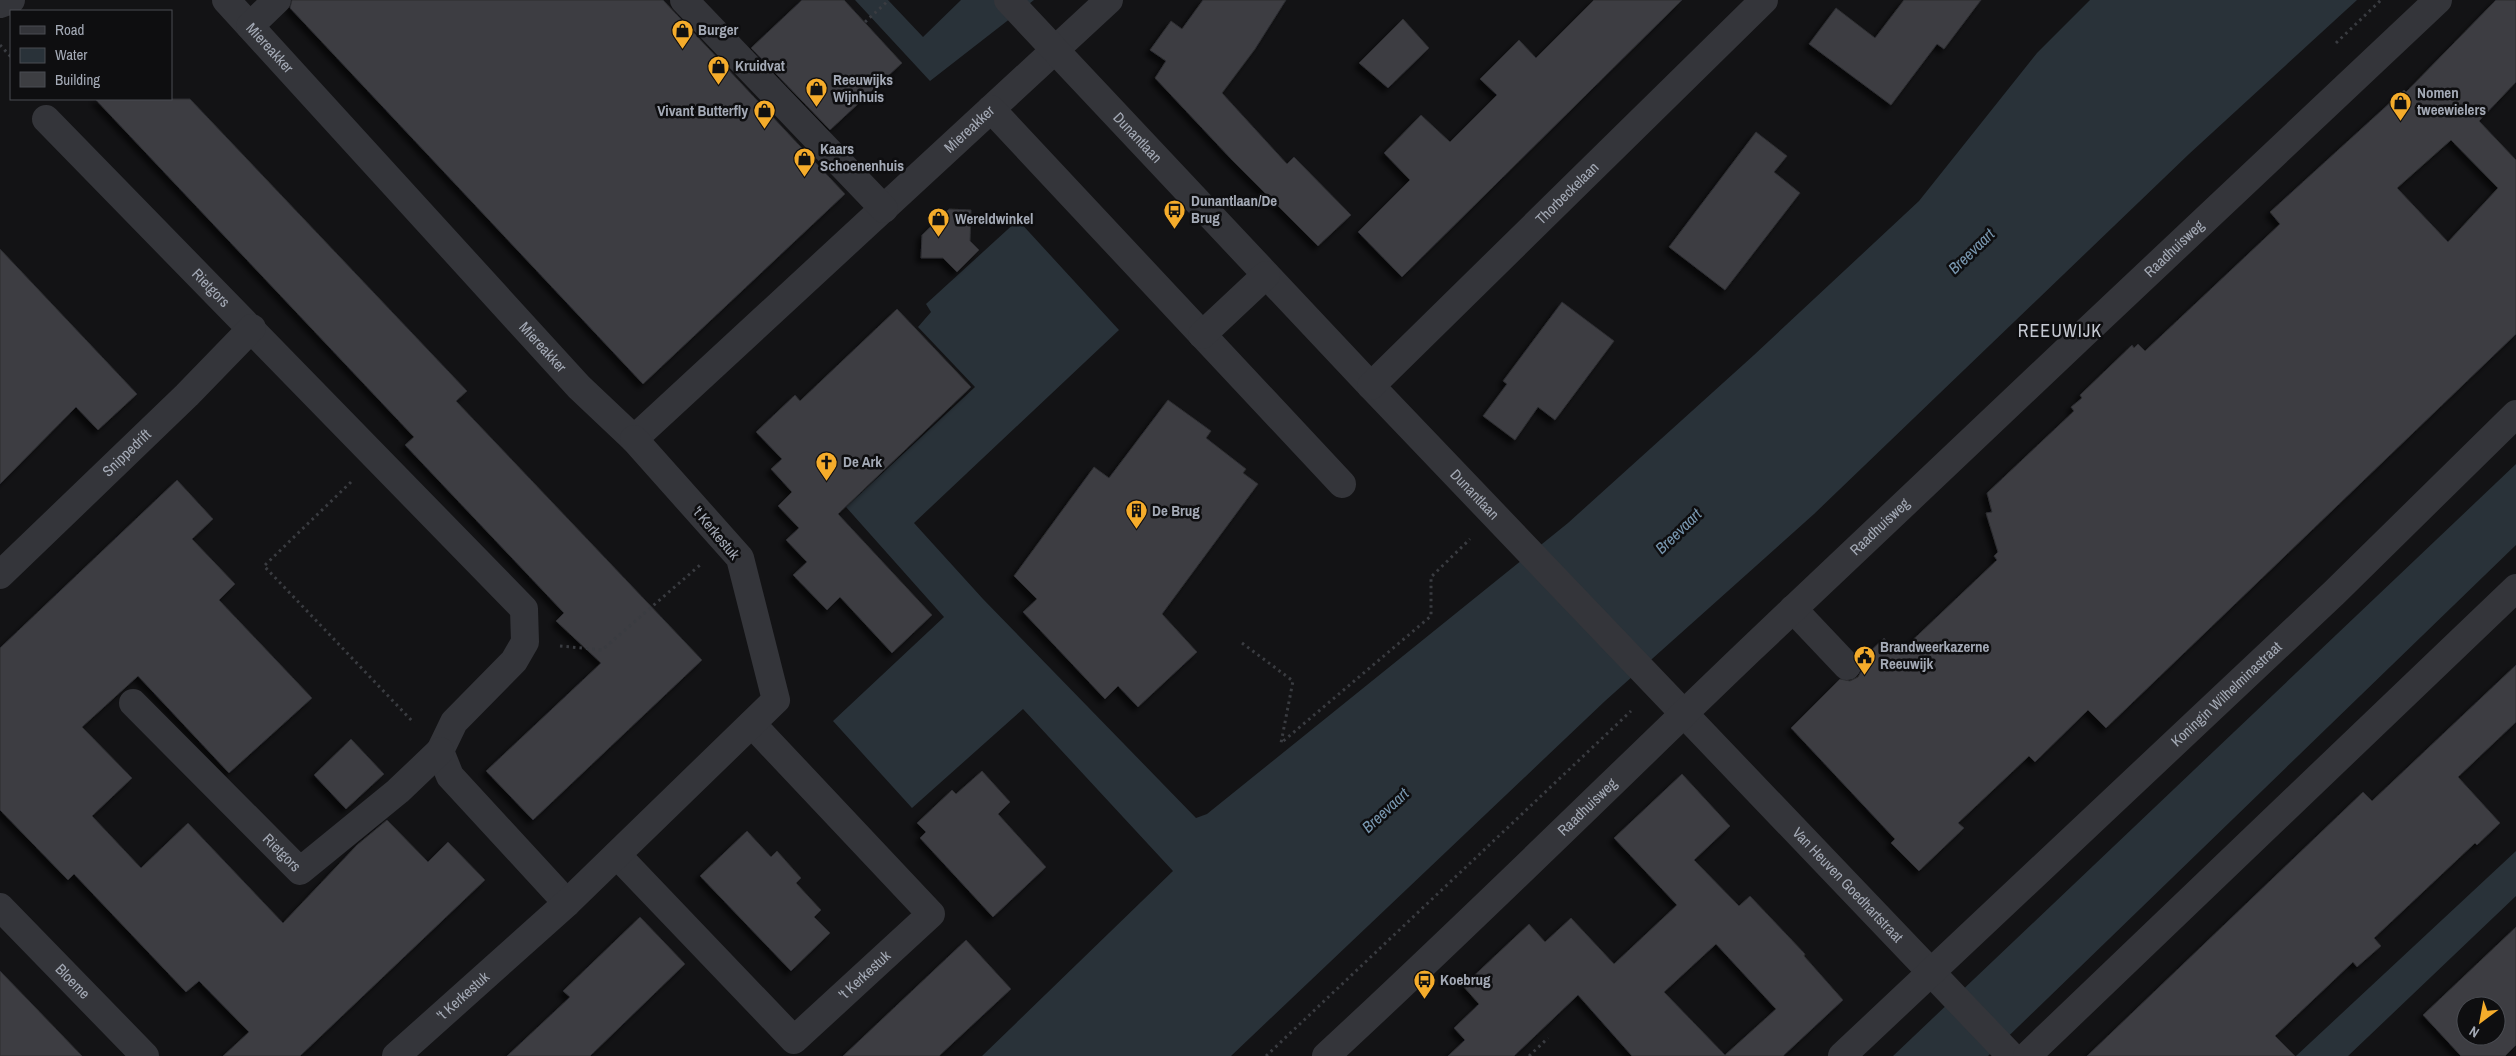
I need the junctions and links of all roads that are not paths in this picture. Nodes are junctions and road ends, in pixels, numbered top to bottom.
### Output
1 (11, 0) edge
2 (226, 0) edge
3 (277, 0) edge
4 (684, 0) edge
5 (1109, 0) edge
6 (1764, 0) edge
7 (2438, 0) edge
8 (0, 4) edge
9 (1016, 9) edge
10 (250, 26) junction
11 (1056, 50) junction
12 (991, 109) junction
13 (46, 119) dead end
14 (884, 209) junction
15 (1266, 276) junction
16 (252, 328) junction
17 (1202, 335) junction
18 (1371, 386) junction
19 (2516, 414) edge
20 (634, 439) junction
21 (1342, 484) dead end
22 (0, 575) edge
23 (2516, 588) edge
24 (1793, 609) junction
25 (1847, 666) dead end
26 (132, 703) dead end
27 (1684, 713) junction
28 (752, 724) junction
29 (440, 751) junction
30 (618, 855) junction
31 (567, 903) junction
32 (0, 907) edge
33 (1939, 979) junction
34 (2014, 1053) edge
35 (145, 1056) edge
36 (396, 1056) edge
37 (1326, 1056) edge
38 (1842, 1056) edge

1 - 8 street
2 - 10 street, Miereakker
3 - 10 street
4 - 14 street
5 - 11 street, Miereakker
6 - 18 street, Thorbeckelaan
7 - 24 street, Raadhuisweg
9 - 11 street, Dunantlaan
10 - 20 street, Miereakker
11 - 12 street, Miereakker
11 - 15 street, Dunantlaan
12 - 14 street, Miereakker
12 - 17 street
13 - 16 street, Rietgors
14 - 20 street, Miereakker
15 - 17 street
15 - 18 street, Dunantlaan
16 - 22 street, Snippedrift
16 - 29 street, Rietgors
17 - 21 street
18 - 27 street, Dunantlaan
19 - 33 street, Koningin Wilhelminastraat
20 - 28 street, 't Kerkestuk
23 - 34 street
24 - 25 street
24 - 27 street, Raadhuisweg
26 - 29 street, Rietgors
27 - 33 street, Van Heuven Goedhartstraat
27 - 37 street, Raadhuisweg
28 - 30 street, 't Kerkestuk
28 - 30 street, 't Kerkestuk
29 - 31 street
30 - 31 street, 't Kerkestuk
31 - 36 street, 't Kerkestuk
32 - 35 street, Bloeme
33 - 34 street, Van Heuven Goedhartstraat
33 - 38 street, Koningin Wilhelminastraat

